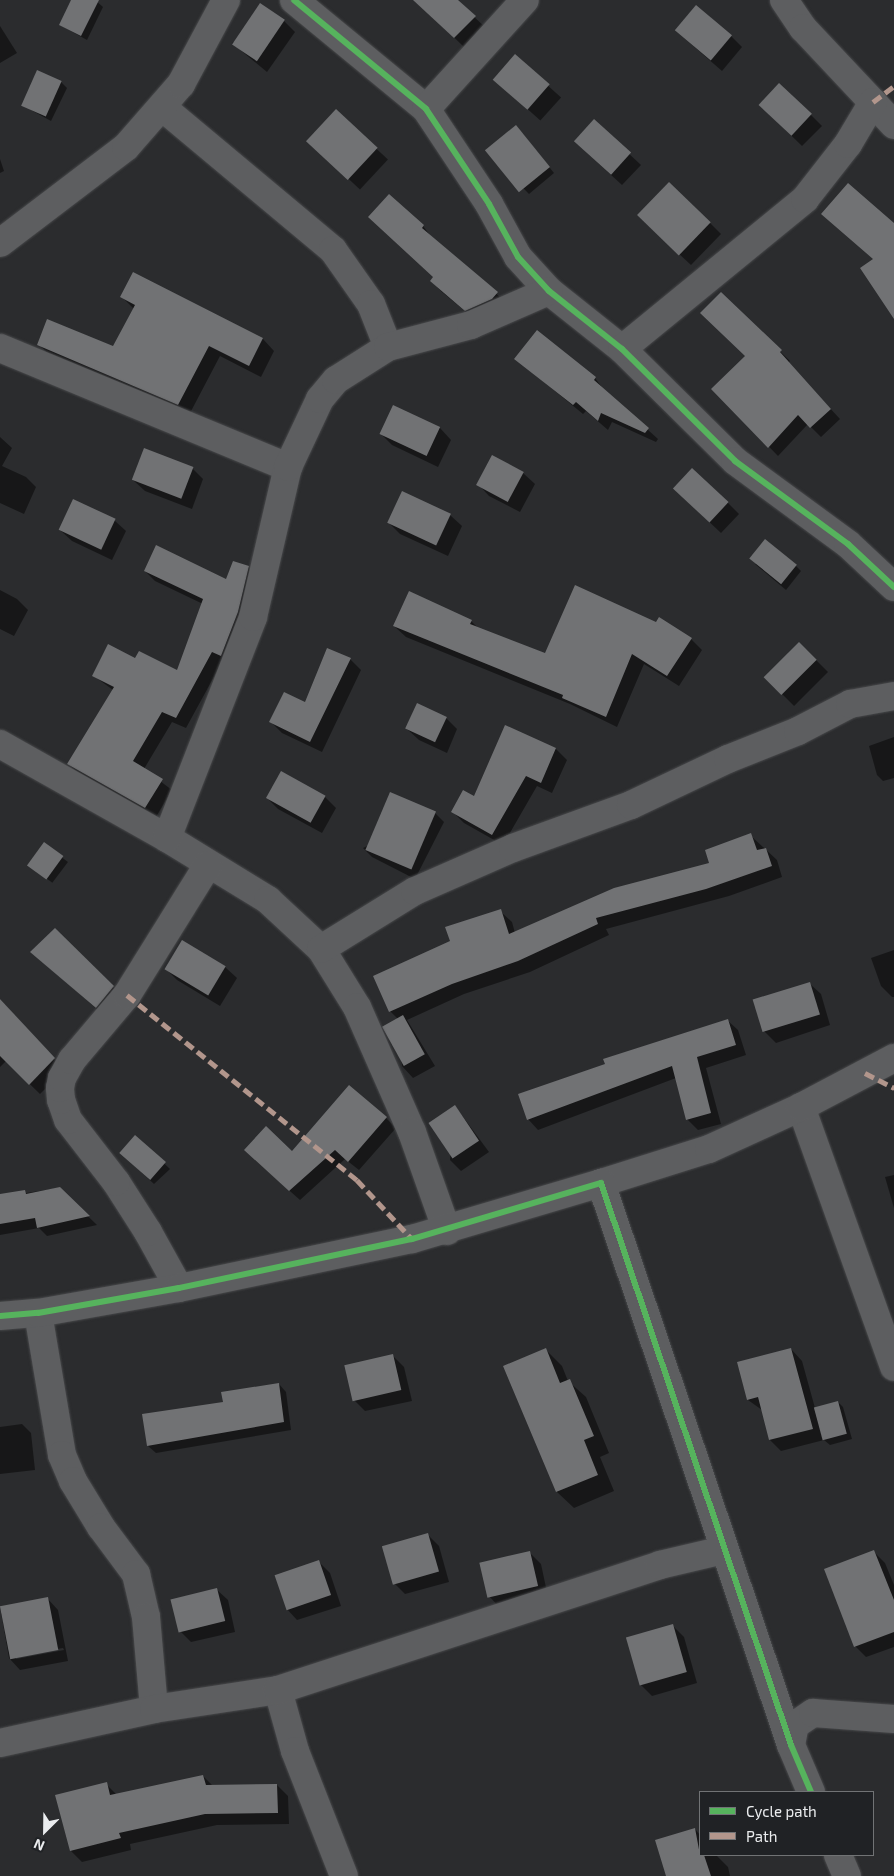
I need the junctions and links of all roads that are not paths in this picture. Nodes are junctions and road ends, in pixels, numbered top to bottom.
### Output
1 (226, 0) edge
2 (294, 0) edge
3 (525, 0) edge
4 (784, 0) edge
5 (872, 102) junction
6 (162, 107) junction
7 (426, 109) junction
8 (894, 125) edge
9 (0, 243) edge
10 (549, 291) junction
11 (388, 347) junction
12 (0, 348) edge
13 (622, 349) junction
14 (288, 467) junction
15 (894, 587) edge
16 (894, 696) edge
17 (0, 744) edge
18 (167, 838) junction
19 (208, 865) junction
20 (321, 949) junction
21 (894, 1058) edge
22 (802, 1108) junction
23 (601, 1182) junction
24 (448, 1231) junction
25 (179, 1288) junction
26 (38, 1313) junction
27 (0, 1316) edge
28 (894, 1367) edge
29 (724, 1550) junction
30 (278, 1690) junction
31 (154, 1709) junction
32 (894, 1719) edge
33 (0, 1743) edge
34 (791, 1746) junction
35 (811, 1791) edge
36 (838, 1856) edge
37 (344, 1876) edge
38 (847, 1876) edge

1 - 6 street
2 - 7 street
3 - 7 street
4 - 5 street
5 - 8 street
5 - 13 street
6 - 9 street
6 - 11 street
7 - 10 street
10 - 11 street
10 - 13 street
11 - 14 street
12 - 14 street
13 - 15 street
14 - 18 street
16 - 20 street
17 - 18 street
18 - 19 street
19 - 20 street
19 - 25 street
20 - 24 street
21 - 22 street
22 - 23 street
22 - 28 street
23 - 24 street
23 - 29 street
24 - 25 street
25 - 26 street
26 - 27 street
26 - 31 street
29 - 30 street
29 - 34 street
30 - 31 street
30 - 37 street
31 - 33 street
32 - 34 street
34 - 35 street
36 - 38 street

